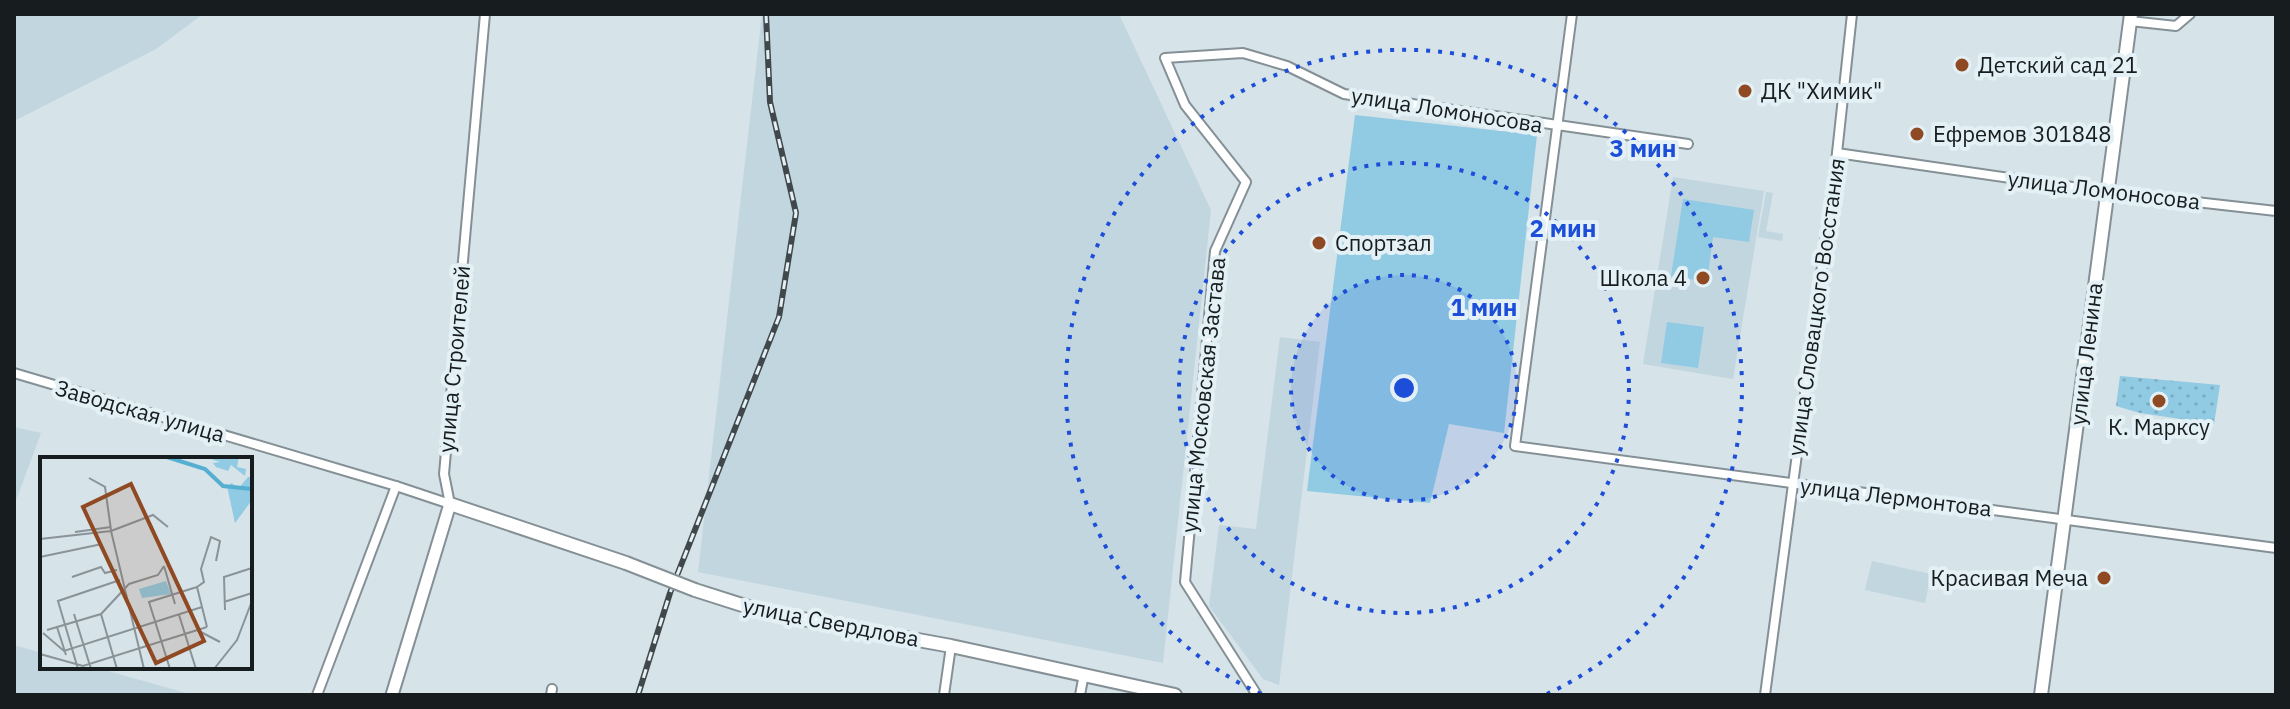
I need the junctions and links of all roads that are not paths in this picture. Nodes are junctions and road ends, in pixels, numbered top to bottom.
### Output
1 (485, 14) edge
2 (1572, 14) edge
3 (1852, 14) edge
4 (2190, 14) edge
5 (2130, 18) edge
6 (1165, 58) joint
7 (1558, 127) junction
8 (1688, 144) dead end
9 (1837, 153) junction
10 (2107, 192) junction
11 (2276, 211) edge
12 (14, 373) edge
13 (1792, 484) junction
14 (396, 486) junction
15 (450, 504) junction
16 (2065, 519) junction
17 (2276, 548) edge
18 (951, 646) junction
19 (1084, 674) junction
20 (317, 695) edge
21 (392, 695) edge
22 (944, 695) edge
23 (1080, 695) edge
24 (1175, 695) edge
25 (1257, 695) edge
26 (1765, 695) edge
27 (2041, 695) edge

1 - 15 street, улица Строителей
2 - 7 street
3 - 9 street, улица Словацкого Восстания
4 - 5 street
5 - 10 main road, улица Ленина
6 - 7 street, улица Ломоносова
6 - 25 street, улица Московская Застава
7 - 8 street, улица Ломоносова
7 - 13 street, улица Лермонтова
9 - 10 street, улица Ломоносова
9 - 13 street, улица Словацкого Восстания
10 - 11 street, улица Ломоносова
10 - 16 main road, улица Ленина
12 - 14 street, Заводская улица
13 - 16 street, улица Лермонтова
13 - 26 street, улица Словацкого Восстания
14 - 15 street, Заводская улица
14 - 20 street
15 - 18 main road, улица Свердлова, bridge
15 - 21 street, улица Строителей
16 - 17 street, улица Лермонтова
16 - 27 main road, улица Ленина
18 - 19 main road, улица Свердлова
18 - 22 street
19 - 23 street
19 - 24 main road, улица Свердлова

